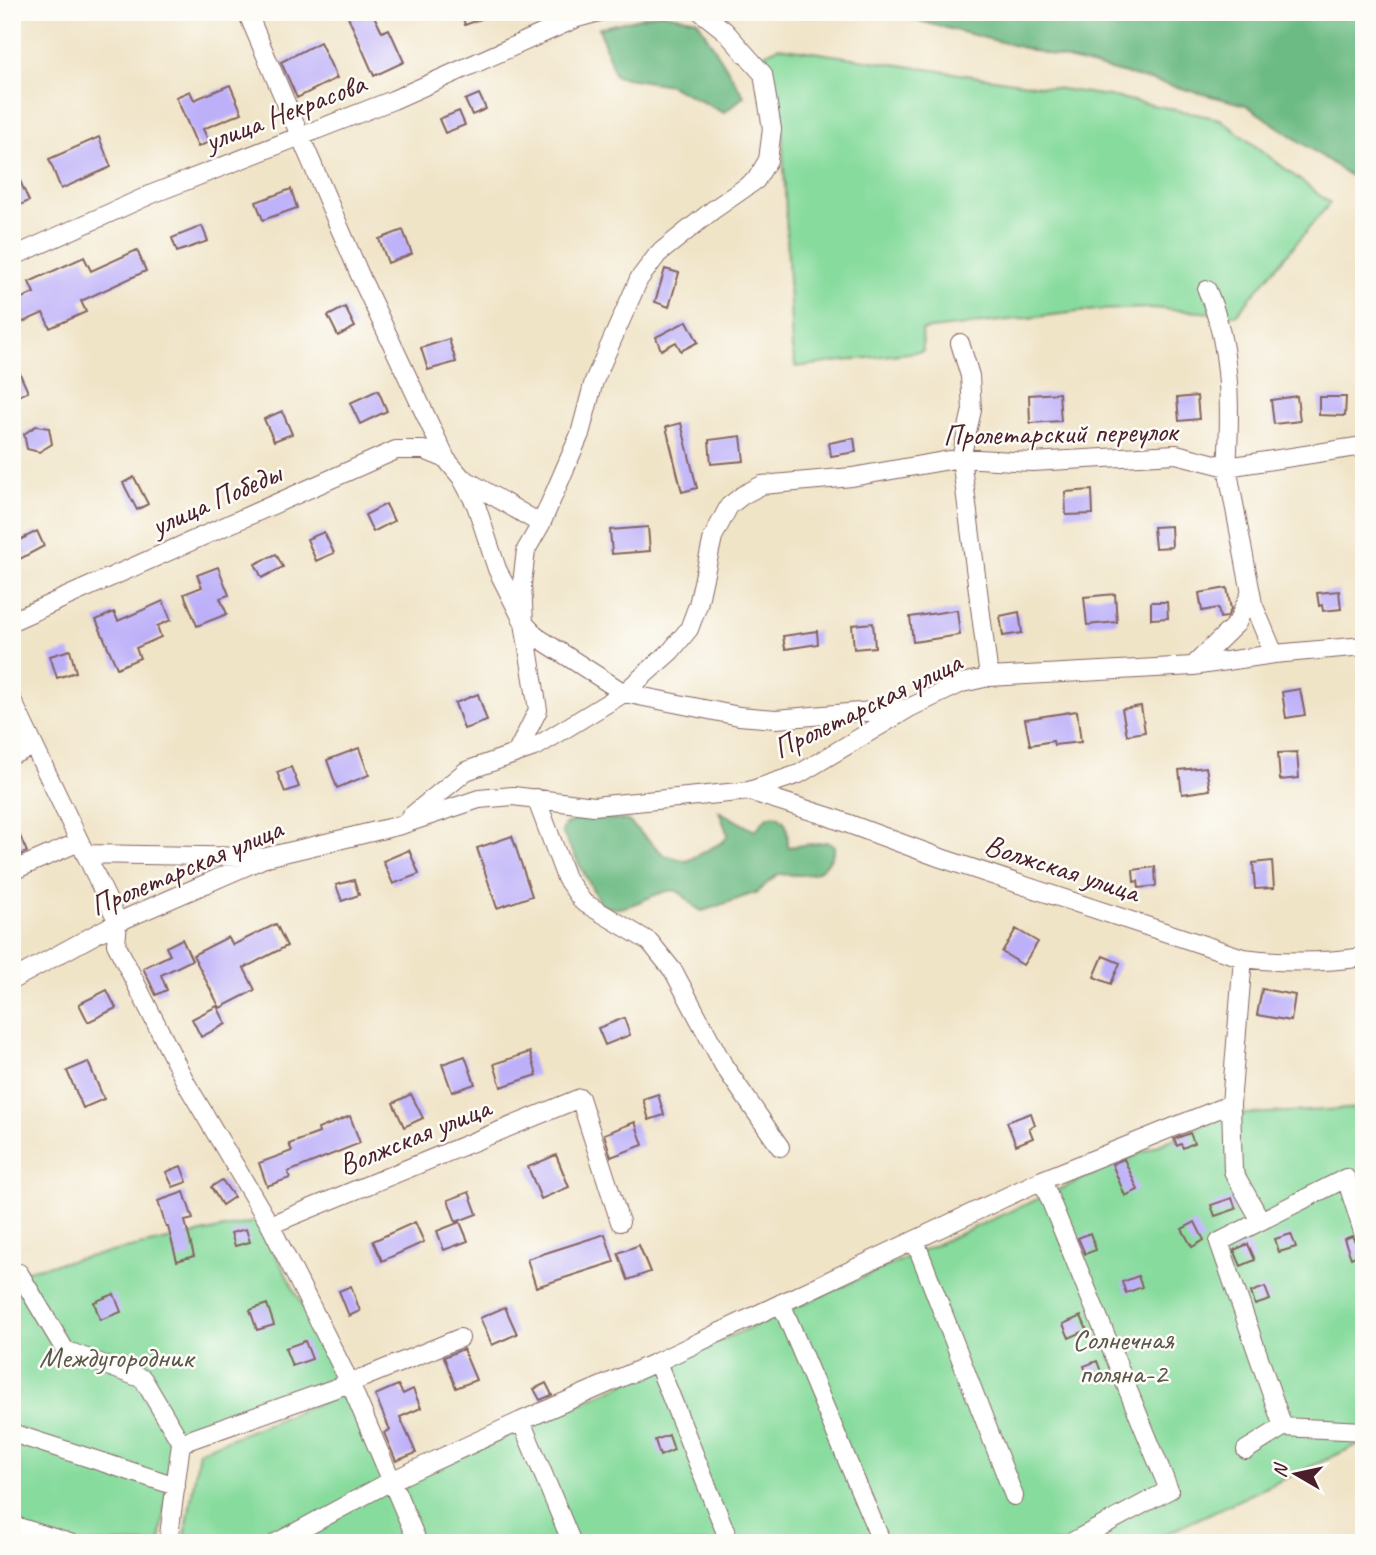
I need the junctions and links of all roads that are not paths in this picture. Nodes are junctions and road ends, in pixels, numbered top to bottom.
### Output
1 (247, 12) edge
2 (599, 12) edge
3 (701, 12) edge
4 (299, 136) junction
5 (12, 257) edge
6 (1208, 290) dead end
7 (960, 343) dead end
8 (1363, 446) edge
9 (961, 458) junction
10 (446, 460) junction
11 (1227, 467) junction
12 (461, 477) junction
13 (541, 524) junction
14 (1251, 592) junction
15 (12, 621) edge
16 (524, 623) junction
17 (1364, 646) edge
18 (1274, 654) junction
19 (1193, 666) junction
20 (989, 677) junction
21 (624, 693) junction
22 (12, 700) edge
23 (911, 707) junction
24 (34, 746) junction
25 (517, 752) junction
26 (12, 755) edge
27 (749, 791) junction
28 (536, 798) junction
29 (401, 825) junction
30 (82, 848) junction
31 (267, 857) junction
32 (12, 871) edge
33 (118, 922) junction
34 (1364, 957) edge
35 (1243, 958) junction
36 (12, 980) edge
37 (1231, 1104) junction
38 (780, 1147) dead end
39 (1042, 1180) junction
40 (1261, 1221) junction
41 (620, 1222) dead end
42 (270, 1225) junction
43 (1364, 1235) edge
44 (915, 1241) junction
45 (12, 1275) edge
46 (781, 1303) junction
47 (460, 1338) dead end
48 (657, 1363) junction
49 (350, 1383) junction
50 (521, 1421) junction
51 (1283, 1427) junction
52 (1364, 1431) edge
53 (12, 1433) edge
54 (180, 1443) junction
55 (1246, 1450) dead end
56 (391, 1481) junction
57 (176, 1486) junction
58 (1014, 1496) dead end
59 (12, 1525) edge
60 (71, 1543) edge
61 (168, 1543) edge
62 (276, 1543) edge
63 (418, 1543) edge
64 (572, 1543) edge
65 (730, 1543) edge
66 (883, 1543) edge
67 (1070, 1543) edge

1 - 4 street
2 - 4 street, улица Некрасова
3 - 13 street
4 - 5 street, улица Некрасова
4 - 10 street
6 - 11 street
7 - 9 street
8 - 11 street
9 - 11 street, Пролетарский переулок
9 - 20 street
9 - 21 street, Пролетарский переулок
10 - 12 street
10 - 15 street, улица Победы
11 - 14 street
12 - 13 street
12 - 16 street
13 - 16 street
14 - 18 street
14 - 19 street
16 - 21 street
16 - 25 street
17 - 18 street, Пролетарская улица
18 - 19 street, Пролетарская улица
19 - 20 street, Пролетарская улица
20 - 23 street, Пролетарская улица
21 - 23 street
21 - 25 street, Пролетарский переулок
22 - 24 street
23 - 27 street, Пролетарская улица
24 - 26 street
24 - 30 street
25 - 29 street, Пролетарский переулок
27 - 28 street, Пролетарская улица
27 - 35 street, Волжская улица
28 - 29 street, Пролетарская улица
28 - 38 street
29 - 31 street, Пролетарская улица
30 - 31 street
30 - 32 street
30 - 33 street
31 - 33 street, Пролетарская улица
33 - 36 street, Пролетарская улица
33 - 42 street
34 - 35 street, Волжская улица
35 - 37 street
37 - 39 street
37 - 40 street
39 - 44 street
39 - 67 street
40 - 43 street
40 - 51 street
41 - 42 street, Волжская улица
42 - 49 street
44 - 46 street
44 - 58 street
45 - 54 street
46 - 48 street
46 - 66 street
47 - 49 street
48 - 50 street
48 - 65 street
49 - 54 street
49 - 56 street
50 - 56 street
50 - 64 street
51 - 52 street
51 - 55 street
53 - 57 street
54 - 57 street
56 - 62 street
56 - 63 street
57 - 61 street
59 - 60 street

